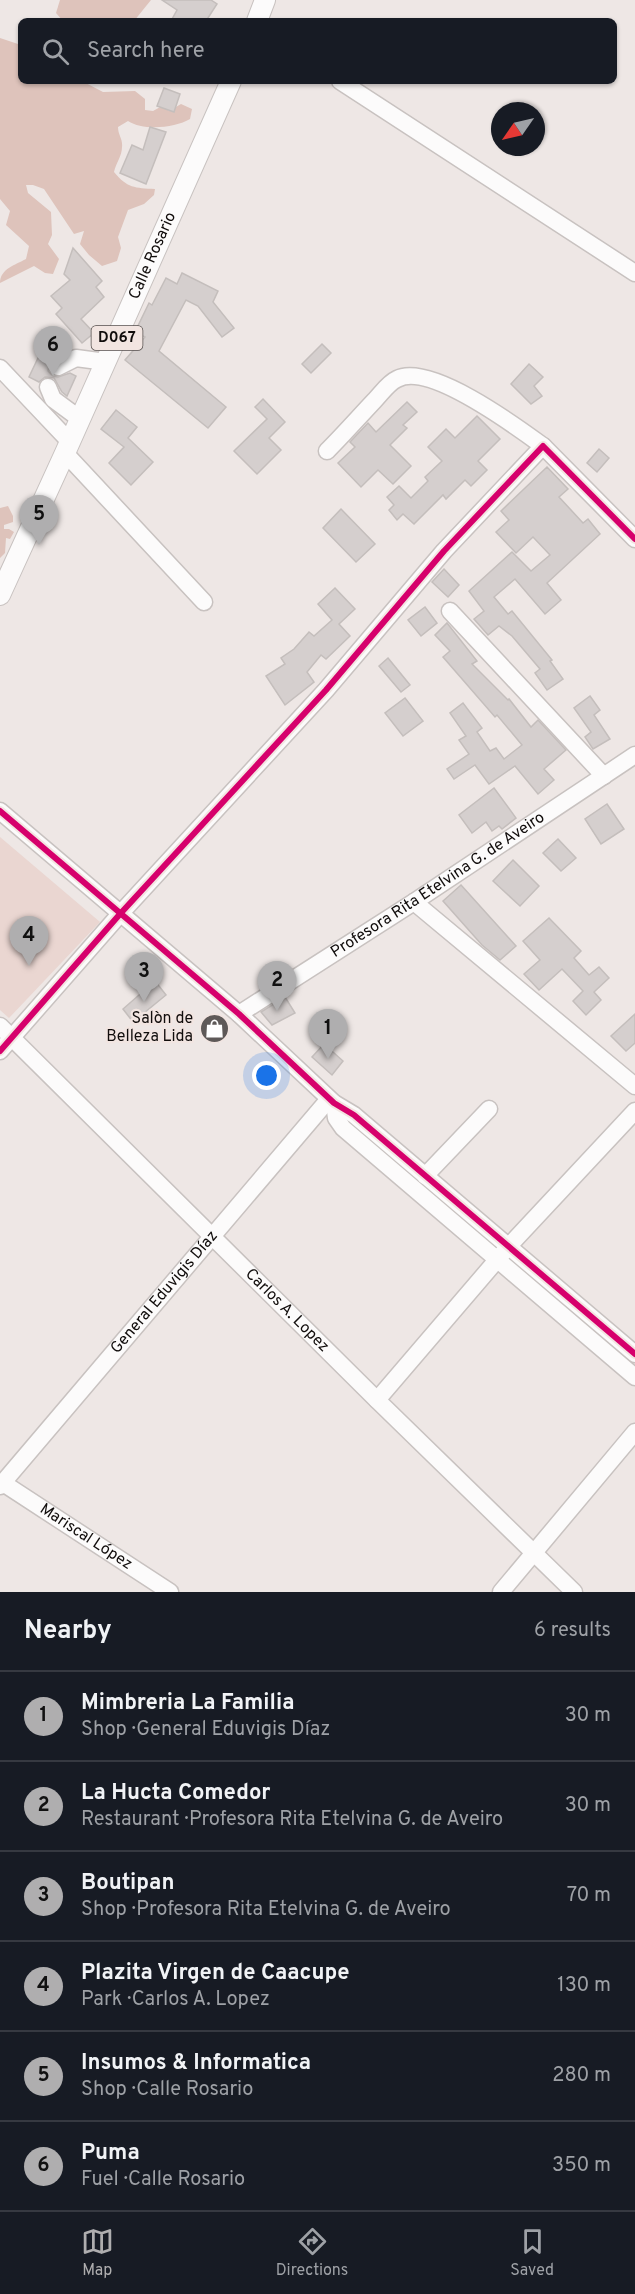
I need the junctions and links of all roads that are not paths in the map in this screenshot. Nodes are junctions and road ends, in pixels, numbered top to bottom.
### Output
1 (265, 0) edge
2 (258, 18) edge
3 (230, 84) edge
4 (345, 84) edge
5 (635, 273) edge
6 (106, 362) junction
7 (58, 367) dead end
8 (0, 368) edge
9 (48, 387) dead end
10 (80, 419) junction
11 (543, 446) junction
12 (68, 447) junction
13 (327, 451) dead end
14 (635, 539) edge
15 (0, 595) edge
16 (204, 602) dead end
17 (450, 611) dead end
18 (635, 755) edge
19 (604, 776) junction
20 (0, 811) edge
21 (414, 902) junction
22 (120, 914) junction
23 (239, 1014) junction
24 (6, 1031) edge
25 (0, 1051) edge
26 (635, 1086) edge
27 (332, 1101) junction
28 (489, 1109) dead end
29 (635, 1111) edge
30 (425, 1176) junction
31 (212, 1236) junction
32 (508, 1246) junction
33 (497, 1260) junction
34 (635, 1354) edge
35 (635, 1377) edge
36 (377, 1400) junction
37 (635, 1432) edge
38 (1, 1485) edge
39 (534, 1553) junction
40 (170, 1592) edge
41 (501, 1592) edge
42 (574, 1592) edge

1 - 2 main road
3 - 6 main road, Calle Rosario / D067
4 - 5 street
6 - 7 street
6 - 10 main road, Calle Rosario / D067
8 - 12 street
9 - 10 street
10 - 12 main road, Calle Rosario / D067
11 - 13 street
11 - 14 street
11 - 22 street
12 - 15 main road, Calle Rosario / D067
12 - 16 street
17 - 19 street
18 - 19 street, Profesora Rita Etelvina G. de Aveiro
19 - 21 street, Profesora Rita Etelvina G. de Aveiro
20 - 22 street
21 - 23 street, Profesora Rita Etelvina G. de Aveiro
21 - 26 street
22 - 23 street
22 - 24 street
23 - 27 street
24 - 25 street
24 - 31 street, Carlos A. Lopez
27 - 30 street
27 - 31 street, General Eduvigis Díaz
27 - 33 street
28 - 30 street
29 - 32 street
30 - 32 street
31 - 36 street, Carlos A. Lopez
31 - 38 street, General Eduvigis Díaz
32 - 33 street
32 - 34 street
33 - 35 street
33 - 36 street
36 - 39 street, Carlos A. Lopez
37 - 39 street
38 - 40 street, Mariscal López
39 - 41 street
39 - 42 street, Carlos A. Lopez

